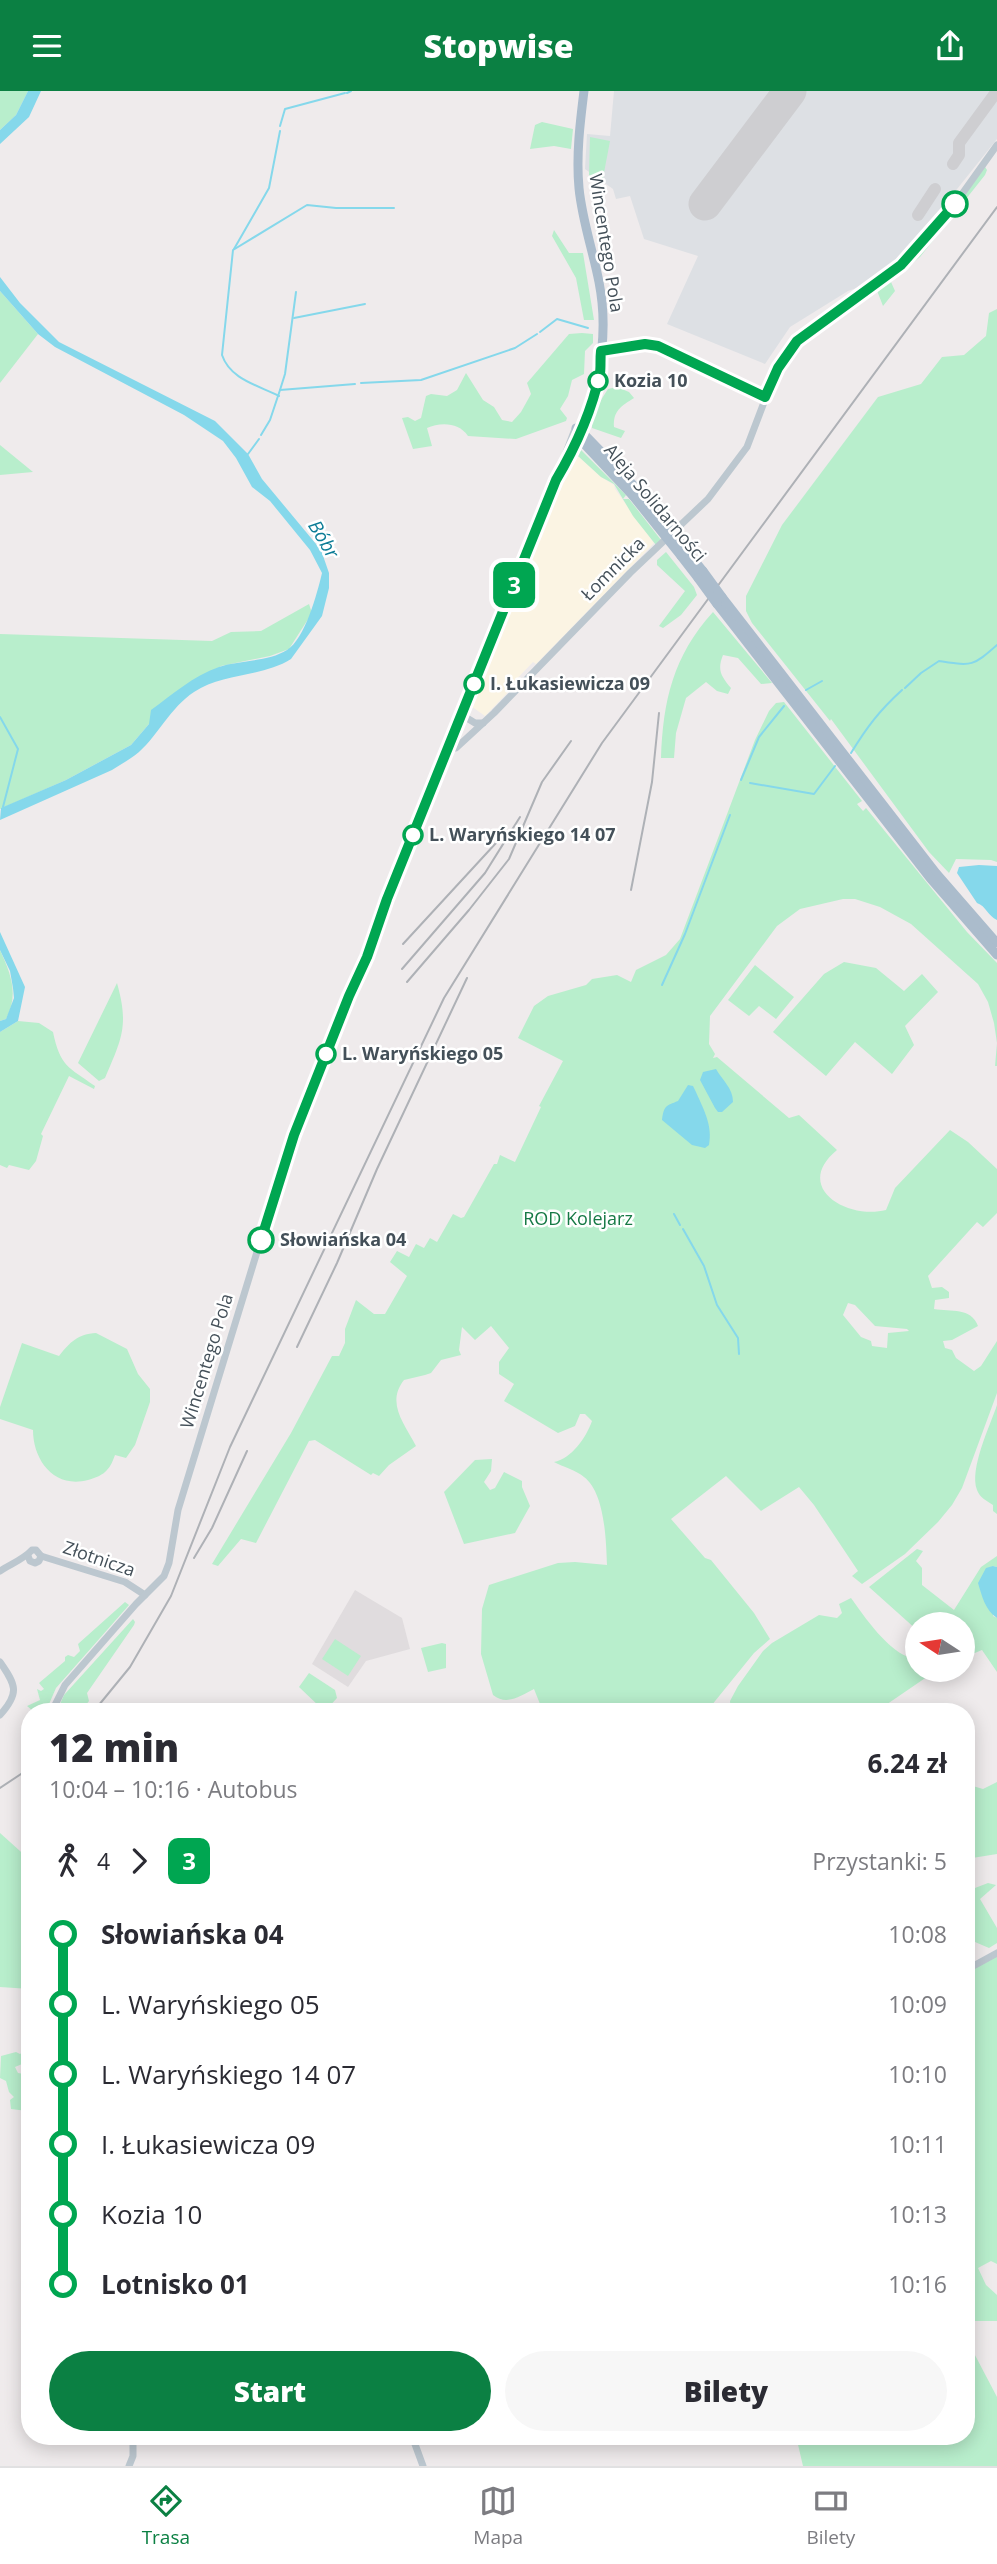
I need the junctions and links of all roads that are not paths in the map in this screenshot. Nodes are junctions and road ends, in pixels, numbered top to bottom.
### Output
1 (584, 91) edge
2 (997, 145) edge
3 (578, 431) junction
4 (585, 445) junction
5 (573, 449) junction
6 (556, 480) junction
7 (636, 493) junction
8 (720, 600) junction
9 (462, 715) junction
10 (483, 723) junction
11 (448, 748) junction
12 (997, 943) edge
13 (997, 955) edge
14 (0, 1571) edge
15 (145, 1595) junction
16 (0, 1662) edge
17 (55, 1703) edge
18 (0, 1715) edge
19 (997, 1953) edge
20 (975, 1965) edge
21 (133, 2445) edge
22 (415, 2445) edge
23 (129, 2466) edge
24 (423, 2466) edge

1 - 3 main road, Wincentego Pola
2 - 10 street, Łomnicka
3 - 4 main road, Aleja Solidarności
3 - 5 street, Wincentego Pola
3 - 6 street, Wincentego Pola
3 - 7 main road, Aleja Solidarności
4 - 5 street
4 - 7 main road, Aleja Solidarności
5 - 6 street, Wincentego Pola
6 - 9 street, Wincentego Pola
7 - 8 main road, Aleja Solidarności, bridge
8 - 12 main road, Aleja Solidarności
8 - 13 main road, Aleja Solidarności
9 - 10 street
9 - 11 street, Wincentego Pola
10 - 11 street, Łomnicka
11 - 15 street, Wincentego Pola
14 - 15 street, Złotnicza
15 - 17 street, Wincentego Pola
16 - 18 street
19 - 20 street
21 - 23 street
22 - 24 street

